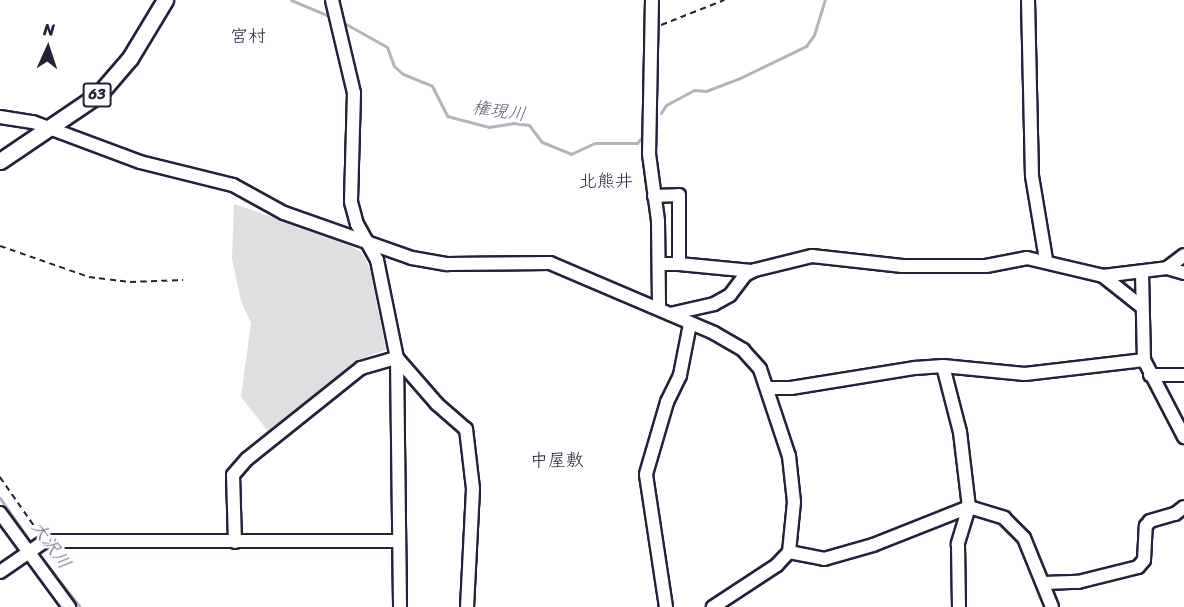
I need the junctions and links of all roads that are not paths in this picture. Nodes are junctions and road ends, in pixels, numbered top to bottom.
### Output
1 (165, 0) edge
2 (332, 0) edge
3 (652, 0) edge
4 (1028, 0) edge
5 (0, 117) edge
6 (51, 127) junction
7 (0, 161) edge
8 (654, 196) junction
9 (370, 244) junction
10 (1184, 255) edge
11 (1046, 260) junction
12 (660, 264) junction
13 (679, 264) junction
14 (1167, 268) junction
15 (752, 271) junction
16 (1142, 273) junction
17 (1184, 273) edge
18 (1103, 276) junction
19 (1142, 306) junction
20 (665, 312) junction
21 (690, 324) junction
22 (397, 358) junction
23 (1144, 360) junction
24 (944, 366) junction
25 (1150, 375) junction
26 (1184, 375) edge
27 (767, 388) junction
28 (1184, 437) edge
29 (969, 507) junction
30 (1184, 507) edge
31 (0, 513) edge
32 (398, 541) junction
33 (235, 542) junction
34 (29, 552) junction
35 (789, 552) junction
36 (0, 572) edge
37 (1044, 583) junction
38 (69, 607) edge
39 (400, 607) edge
40 (467, 607) edge
41 (666, 607) edge
42 (713, 607) edge
43 (959, 607) edge
44 (1052, 607) edge

1 - 6 main road, 63
2 - 9 street
3 - 8 street
4 - 11 street
5 - 6 street
6 - 7 main road, 63
6 - 9 street
8 - 12 street
8 - 13 street
9 - 20 street
9 - 22 street
10 - 14 street
11 - 15 street
11 - 18 street
12 - 13 street
12 - 20 street
13 - 15 street
14 - 16 street
14 - 17 street
15 - 20 street
16 - 18 street
16 - 19 street
18 - 19 street
19 - 23 street
20 - 21 street
21 - 27 street
21 - 41 street
22 - 32 street
22 - 33 street
22 - 40 street
23 - 24 street
23 - 25 street
24 - 27 street
24 - 29 street
25 - 26 street
25 - 28 street
27 - 35 street
29 - 35 street
29 - 37 street
29 - 43 street
30 - 37 street
31 - 34 street
32 - 33 street
32 - 39 street
33 - 34 street
34 - 36 street
34 - 38 street
35 - 42 street
37 - 44 street

